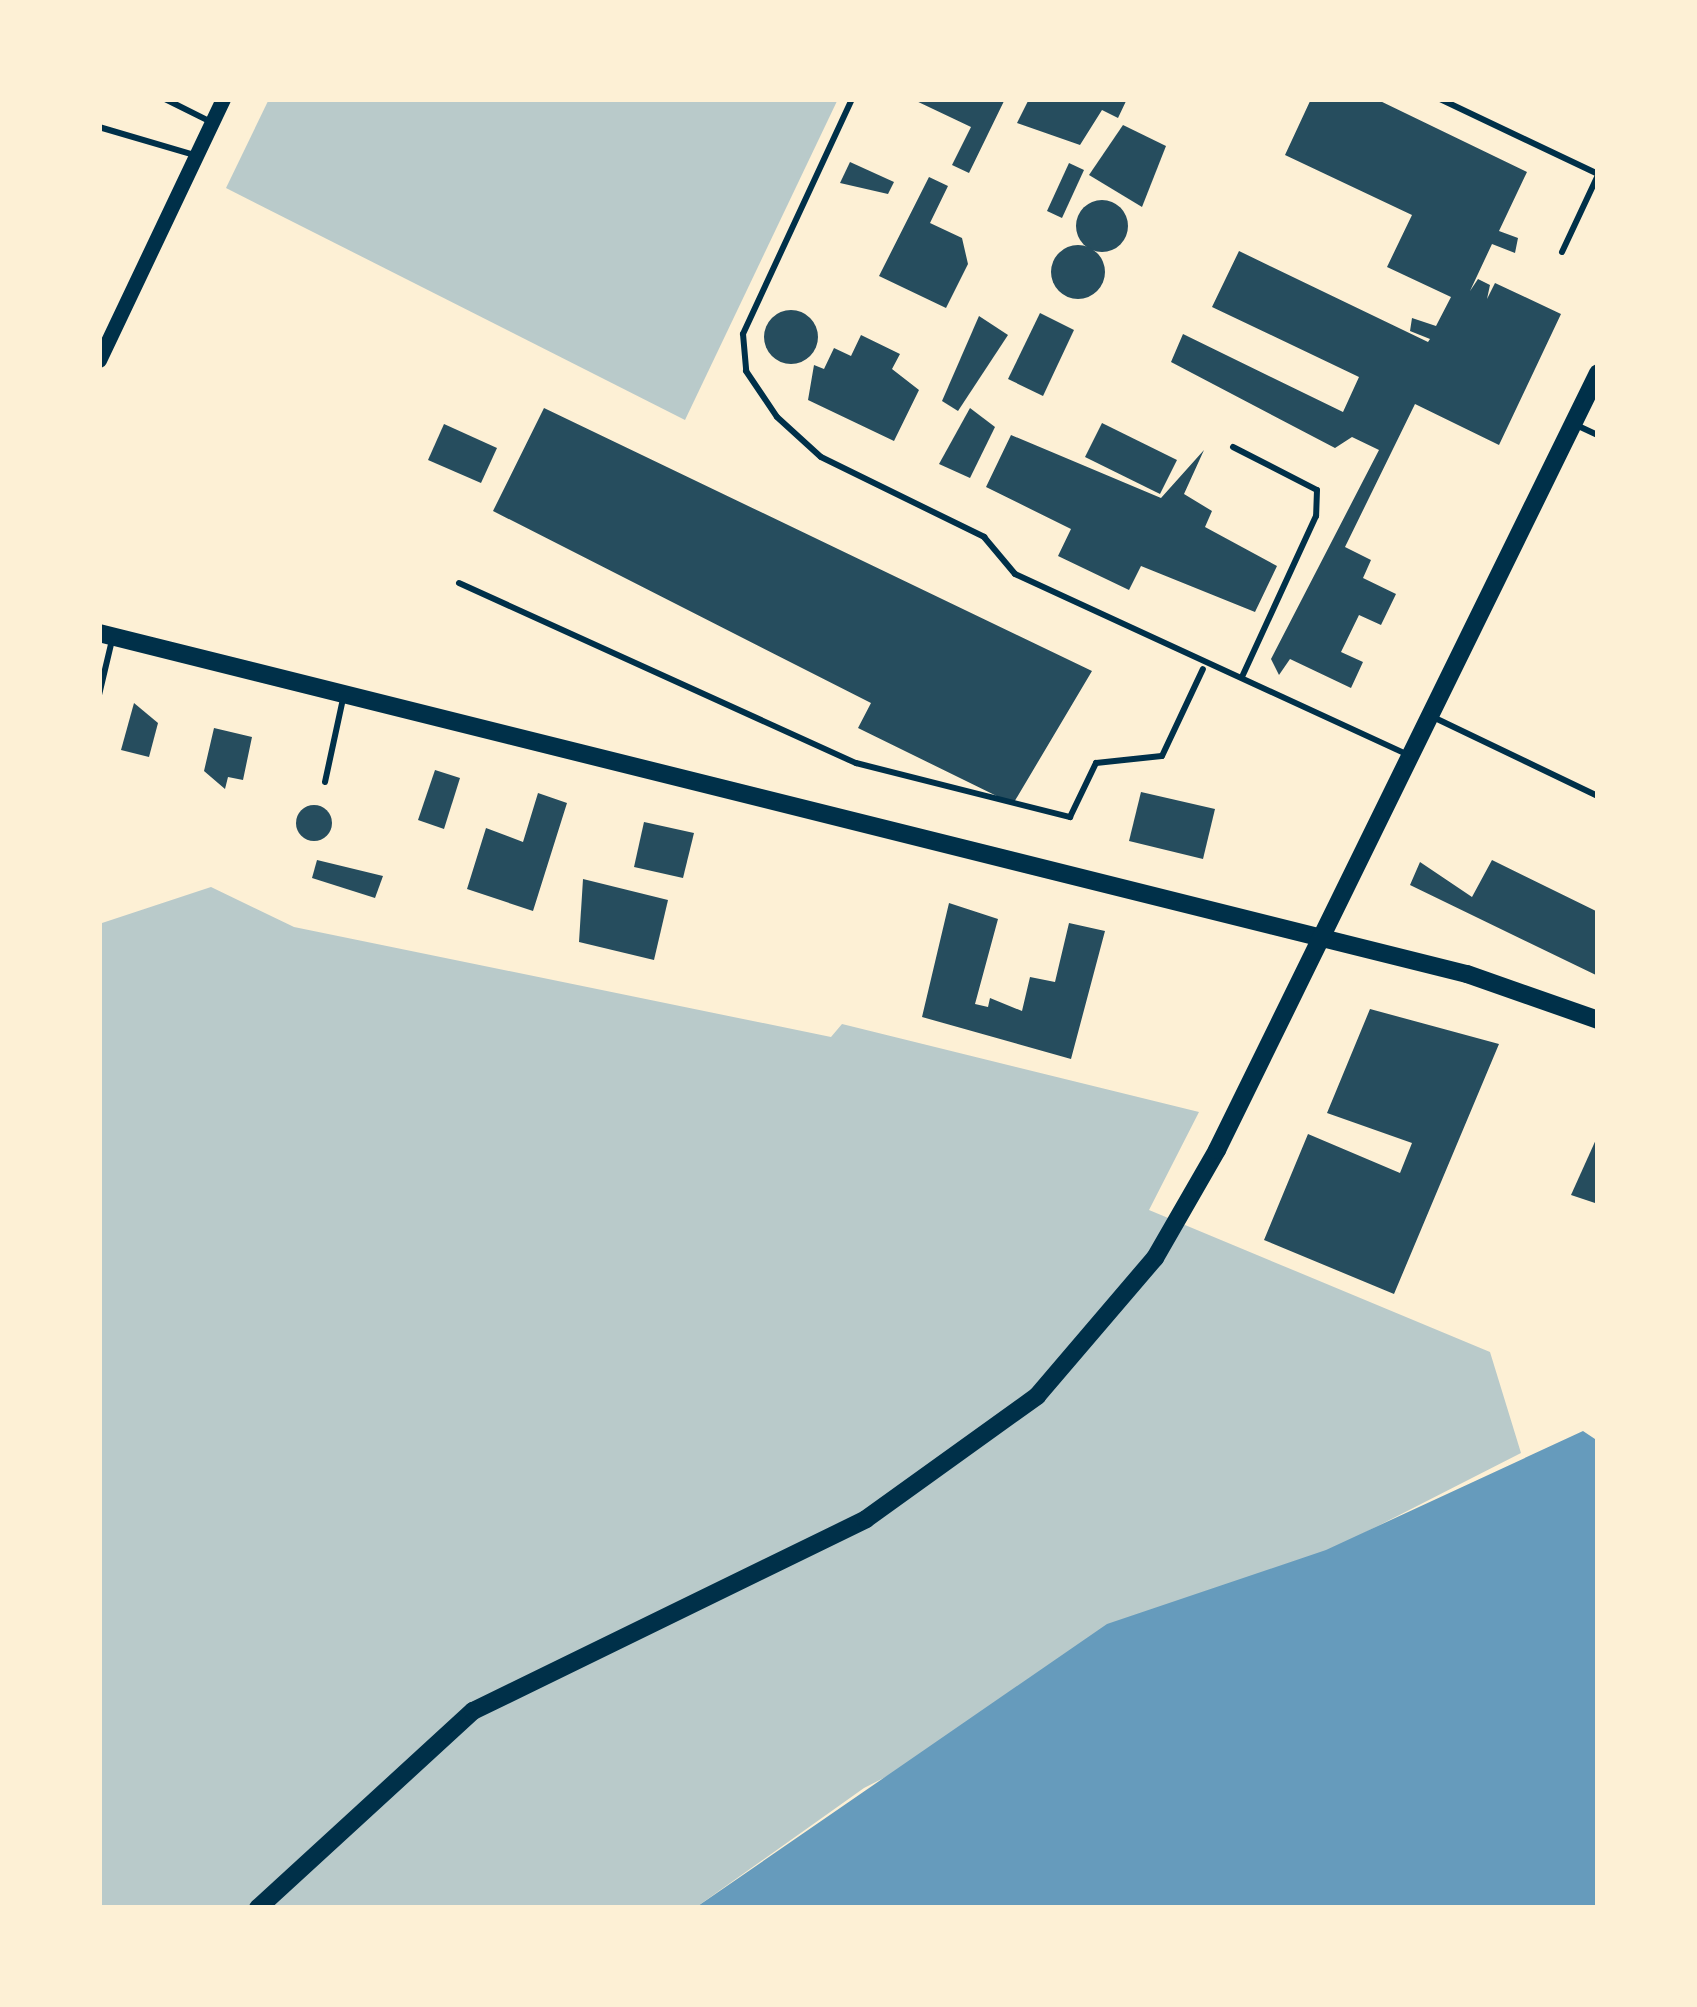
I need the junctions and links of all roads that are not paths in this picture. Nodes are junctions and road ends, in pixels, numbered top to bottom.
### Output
1 (165, 99) edge
2 (223, 99) edge
3 (852, 99) edge
4 (1440, 99) edge
5 (212, 122) junction
6 (99, 128) edge
7 (197, 156) junction
8 (1598, 174) edge
9 (1562, 252) dead end
10 (99, 360) edge
11 (1598, 373) edge
12 (1574, 424) junction
13 (1598, 435) edge
14 (1233, 447) dead end
15 (459, 584) dead end
16 (106, 635) edge
17 (1204, 669) junction
18 (1244, 675) junction
19 (99, 695) edge
20 (344, 695) junction
21 (1435, 718) junction
22 (1416, 758) junction
23 (326, 782) dead end
24 (1598, 796) edge
25 (1325, 938) junction
26 (1598, 1020) edge
27 (258, 1908) edge

1 - 5 lane
2 - 5 street
3 - 17 lane
4 - 8 lane
5 - 7 street
6 - 7 lane
7 - 10 street
8 - 9 lane
11 - 12 main road
12 - 13 lane
12 - 21 main road
14 - 18 lane
15 - 17 lane
16 - 19 lane
16 - 20 main road
17 - 18 lane
18 - 22 lane
20 - 23 lane
20 - 25 main road
21 - 22 main road
21 - 24 lane
22 - 25 main road
25 - 26 main road
25 - 27 main road

